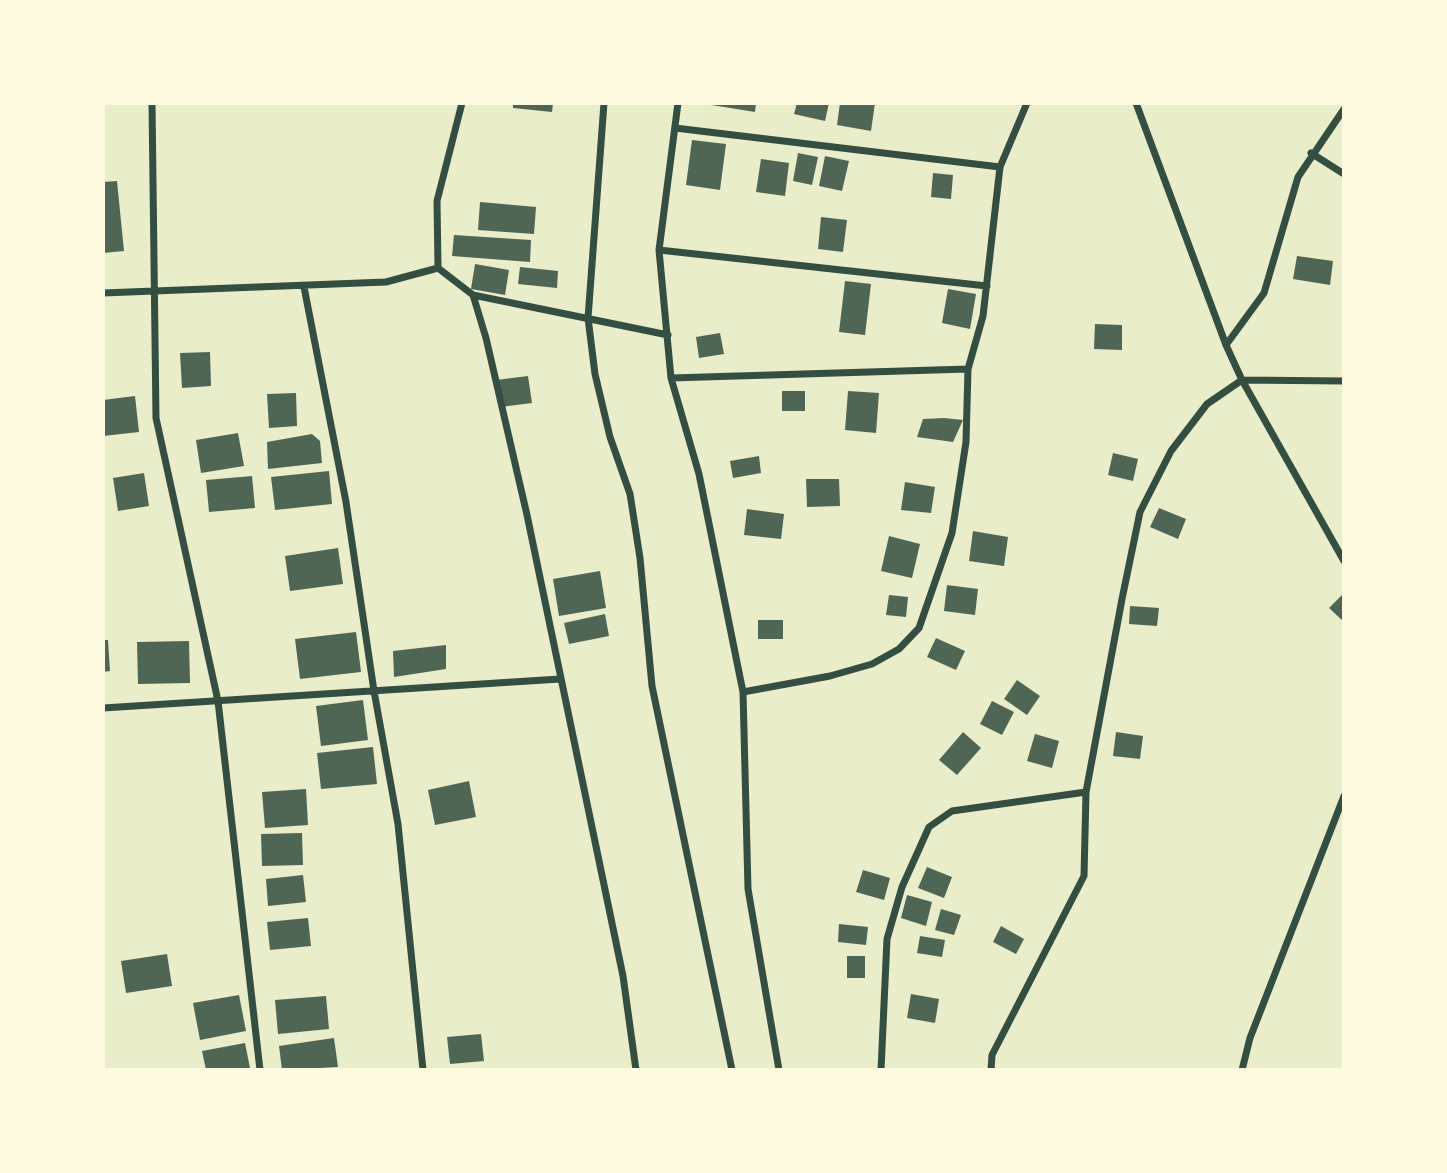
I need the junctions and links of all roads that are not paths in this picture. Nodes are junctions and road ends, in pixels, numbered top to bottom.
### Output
1 (152, 103) edge
2 (462, 103) edge
3 (604, 103) edge
4 (678, 103) edge
5 (1027, 103) edge
6 (1136, 103) edge
7 (1344, 109) edge
8 (675, 128) junction
9 (1311, 153) junction
10 (1000, 167) junction
11 (1344, 174) edge
12 (659, 250) junction
13 (438, 268) junction
14 (987, 286) junction
15 (304, 287) junction
16 (154, 292) junction
17 (103, 293) edge
18 (473, 295) junction
19 (588, 318) junction
20 (668, 335) junction
21 (1226, 345) junction
22 (968, 369) junction
23 (671, 378) junction
24 (1242, 380) junction
25 (1344, 381) edge
26 (1344, 561) edge
27 (560, 679) junction
28 (374, 691) junction
29 (743, 692) junction
30 (218, 701) junction
31 (103, 709) edge
32 (1086, 792) junction
33 (1344, 796) edge
34 (260, 1070) edge
35 (423, 1070) edge
36 (636, 1070) edge
37 (732, 1070) edge
38 (779, 1070) edge
39 (881, 1070) edge
40 (991, 1070) edge
41 (1242, 1070) edge

1 - 16 street
2 - 13 street
3 - 19 street
4 - 8 street
5 - 10 street
6 - 21 street
7 - 9 street
8 - 10 street
8 - 12 street
9 - 11 street
9 - 21 street
10 - 14 street
12 - 14 street
12 - 20 street
13 - 15 street
13 - 18 street
14 - 22 street
15 - 16 street
15 - 28 street
16 - 17 street
16 - 30 street
18 - 19 street
18 - 27 street
19 - 20 street
19 - 37 street
20 - 23 street
21 - 24 street
22 - 23 street
22 - 29 street
23 - 29 street
24 - 25 street
24 - 26 street
24 - 32 street
27 - 28 street
27 - 36 street
28 - 30 street
28 - 35 street
29 - 38 street
30 - 31 street
30 - 34 street
32 - 39 street
32 - 40 street
33 - 41 street

